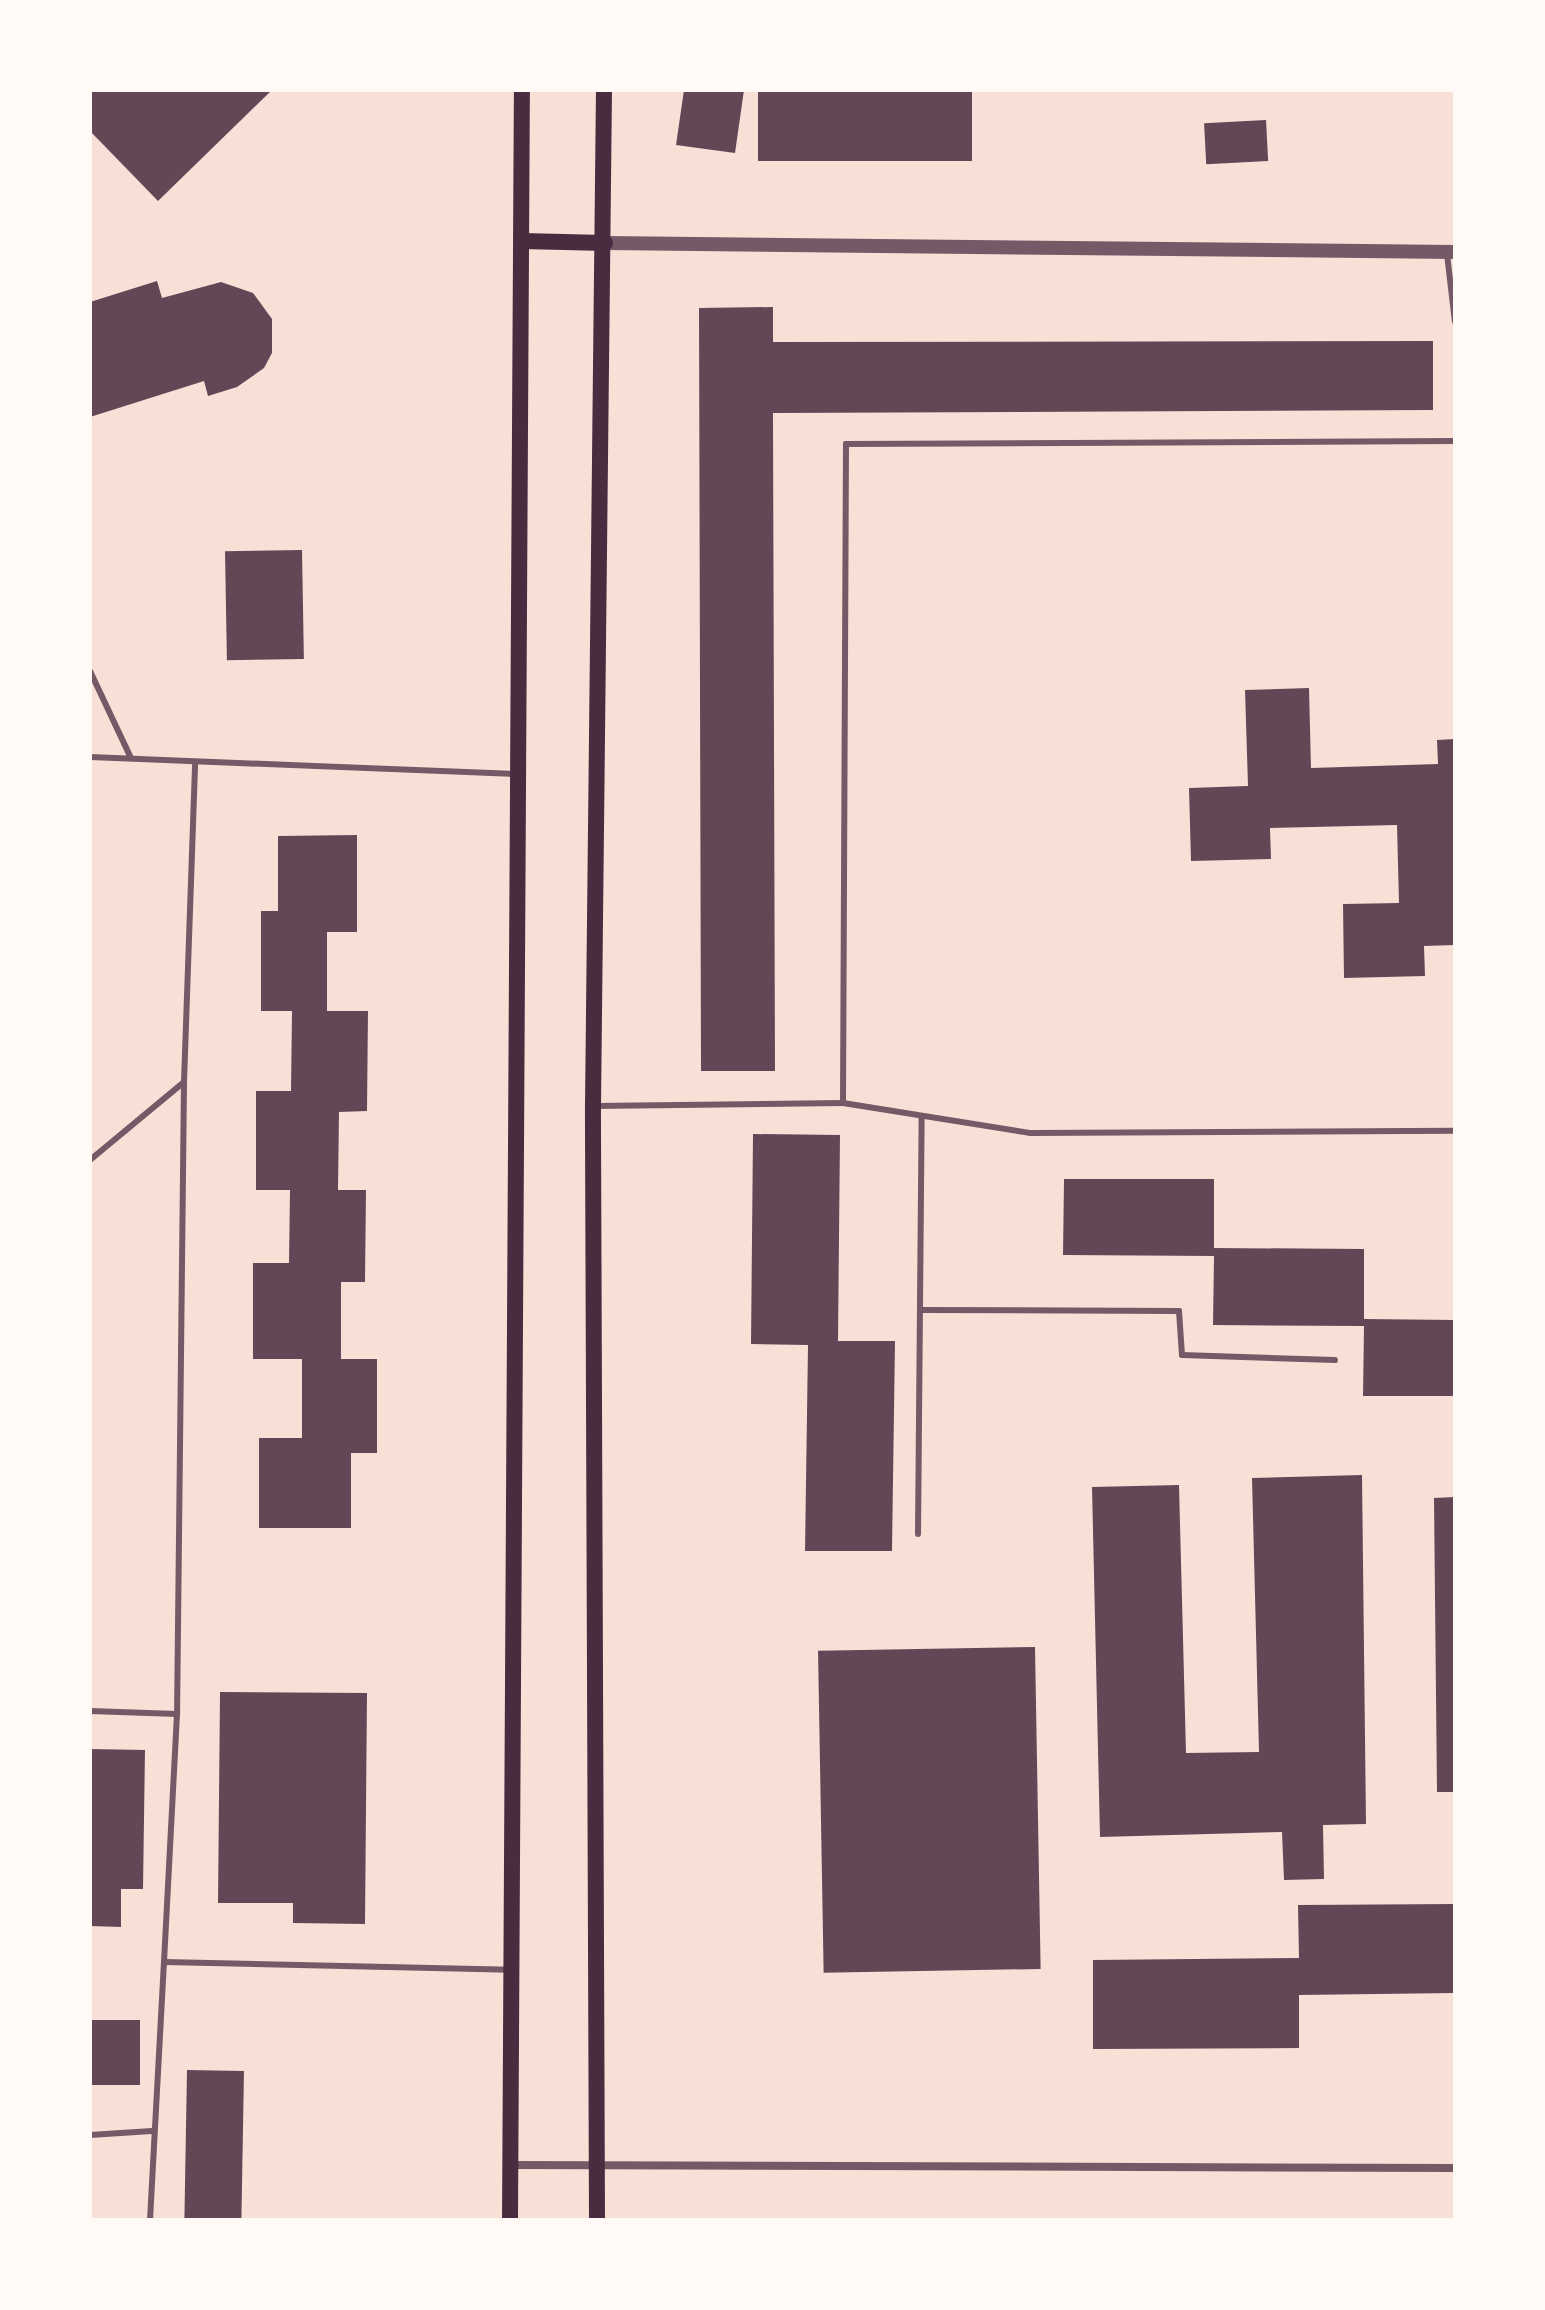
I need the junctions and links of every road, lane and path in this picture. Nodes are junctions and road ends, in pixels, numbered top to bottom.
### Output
1 (522, 90) edge
2 (604, 90) edge
3 (522, 241) junction
4 (605, 243) junction
5 (1451, 252) edge
6 (1455, 322) edge
7 (1455, 441) edge
8 (90, 671) edge
9 (90, 757) edge
10 (131, 758) junction
11 (195, 763) junction
12 (520, 774) junction
13 (184, 1082) junction
14 (843, 1103) junction
15 (593, 1106) junction
16 (922, 1116) junction
17 (1455, 1131) edge
18 (90, 1160) edge
19 (920, 1310) junction
20 (1335, 1360) dead end
21 (918, 1534) dead end
22 (90, 1711) edge
23 (177, 1714) junction
24 (164, 1962) junction
25 (511, 1970) junction
26 (152, 2131) junction
27 (90, 2135) edge
28 (510, 2165) junction
29 (598, 2168) junction
30 (1455, 2168) edge
31 (150, 2220) edge
32 (510, 2220) edge
33 (597, 2220) edge

1 - 3 main road
2 - 4 main road
3 - 4 main road
3 - 12 main road
4 - 5 street
4 - 15 main road
5 - 6 lane
7 - 14 lane
8 - 10 lane
9 - 10 lane
10 - 11 lane
11 - 12 lane
11 - 13 lane
12 - 25 main road
13 - 18 lane
13 - 23 lane
14 - 15 lane
14 - 16 lane
15 - 29 main road
16 - 17 lane
16 - 19 lane
19 - 20 lane
19 - 21 lane
22 - 23 lane
23 - 24 lane
24 - 25 lane
24 - 26 lane
25 - 28 main road
26 - 27 lane
26 - 31 lane
28 - 29 street
28 - 32 main road
29 - 30 street
29 - 33 main road

